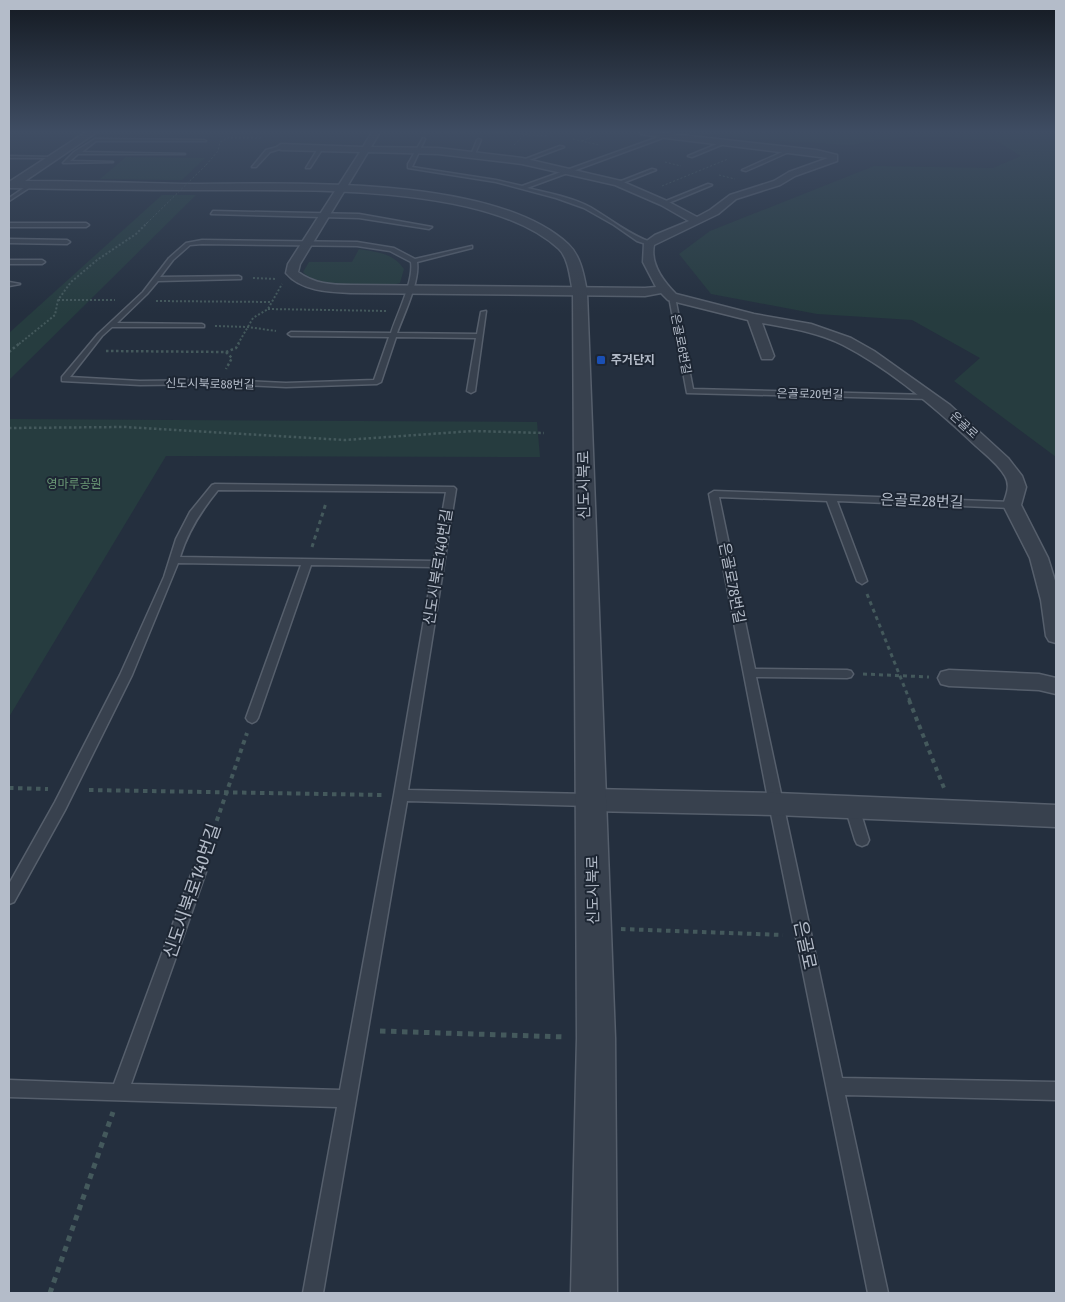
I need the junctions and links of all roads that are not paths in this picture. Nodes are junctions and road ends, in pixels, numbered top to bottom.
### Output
1 (338, 193) edge
2 (391, 193) edge
3 (542, 193) edge
4 (640, 193) edge
5 (689, 193) edge
6 (748, 193) edge
7 (664, 203) junction
8 (213, 213) dead end
9 (326, 215) junction
10 (697, 221) junction
11 (9, 224) edge
12 (86, 225) dead end
13 (429, 227) dead end
14 (9, 241) edge
15 (67, 242) dead end
16 (648, 243) junction
17 (306, 244) junction
18 (470, 247) dead end
19 (414, 261) junction
20 (9, 262) edge
21 (42, 262) dead end
22 (154, 278) junction
23 (239, 278) road end
24 (9, 284) edge
25 (17, 284) dead end
26 (409, 290) junction
27 (580, 292) junction
28 (668, 293) junction
29 (484, 312) dead end
30 (754, 318) junction
31 (112, 325) junction
32 (202, 326) road end
33 (291, 334) road end
34 (394, 335) junction
35 (480, 336) junction
36 (767, 356) dead end
37 (471, 391) dead end
38 (690, 391) joint
39 (931, 397) junction
40 (714, 494) joint
41 (832, 498) junction
42 (1012, 505) junction
43 (175, 560) junction
44 (307, 562) junction
45 (439, 564) junction
46 (862, 582) road end
47 (1056, 636) edge
48 (750, 672) junction
49 (847, 674) road end
50 (949, 678) road end
51 (1056, 686) edge
52 (252, 718) road end
53 (401, 795) junction
54 (591, 800) junction
55 (776, 804) junction
56 (852, 807) junction
57 (1056, 816) edge
58 (862, 840) dead end
59 (199, 872) road end
60 (9, 897) edge
61 (835, 1086) junction
62 (9, 1089) edge
63 (1056, 1091) edge
64 (120, 1092) junction
65 (347, 1100) junction
66 (313, 1293) edge
67 (594, 1293) edge
68 (878, 1293) edge

1 - 9 street
2 - 27 street, 신도시북로
3 - 16 lane
4 - 7 street
5 - 7 lane
6 - 10 street
7 - 10 street
8 - 9 lane
9 - 13 lane
9 - 17 street
10 - 16 street
11 - 12 lane
14 - 15 lane
16 - 28 street
17 - 19 lane, 신도시북로88번길
17 - 22 lane, 신도시북로88번길
17 - 26 street
18 - 19 lane
19 - 26 lane, 신도시북로88번길
20 - 21 lane
22 - 23 lane
22 - 31 lane, 신도시북로88번길
24 - 25 lane
26 - 27 street
26 - 34 lane, 신도시북로88번길
27 - 28 street, 은골로
27 - 54 street, 신도시북로
28 - 30 street, 은골로
28 - 38 lane, 은골로6번길
29 - 35 lane
30 - 36 street
30 - 39 street, 은골로
31 - 32 lane
31 - 34 lane, 신도시북로88번길
33 - 34 lane
34 - 35 lane
35 - 37 lane
38 - 39 lane, 은골로20번길
39 - 42 street, 은골로
40 - 41 lane, 은골로28번길
40 - 48 lane, 은골로78번길
41 - 42 lane, 은골로28번길
41 - 46 lane
42 - 47 street
43 - 44 lane
43 - 45 lane, 신도시북로140번길
43 - 60 lane, 신도시북로140번길
44 - 45 lane
44 - 52 lane
45 - 53 lane, 신도시북로140번길
48 - 49 lane
48 - 55 lane, 은골로78번길
50 - 51 street
53 - 54 lane
53 - 65 lane, 신도시북로140번길
54 - 55 street
54 - 67 street, 신도시북로
55 - 56 street
55 - 61 lane, 은골로
56 - 57 street
56 - 58 lane
59 - 64 lane, 신도시북로140번길
61 - 63 lane
61 - 68 lane, 은골로
62 - 64 lane
64 - 65 lane
65 - 66 lane, 신도시북로140번길

